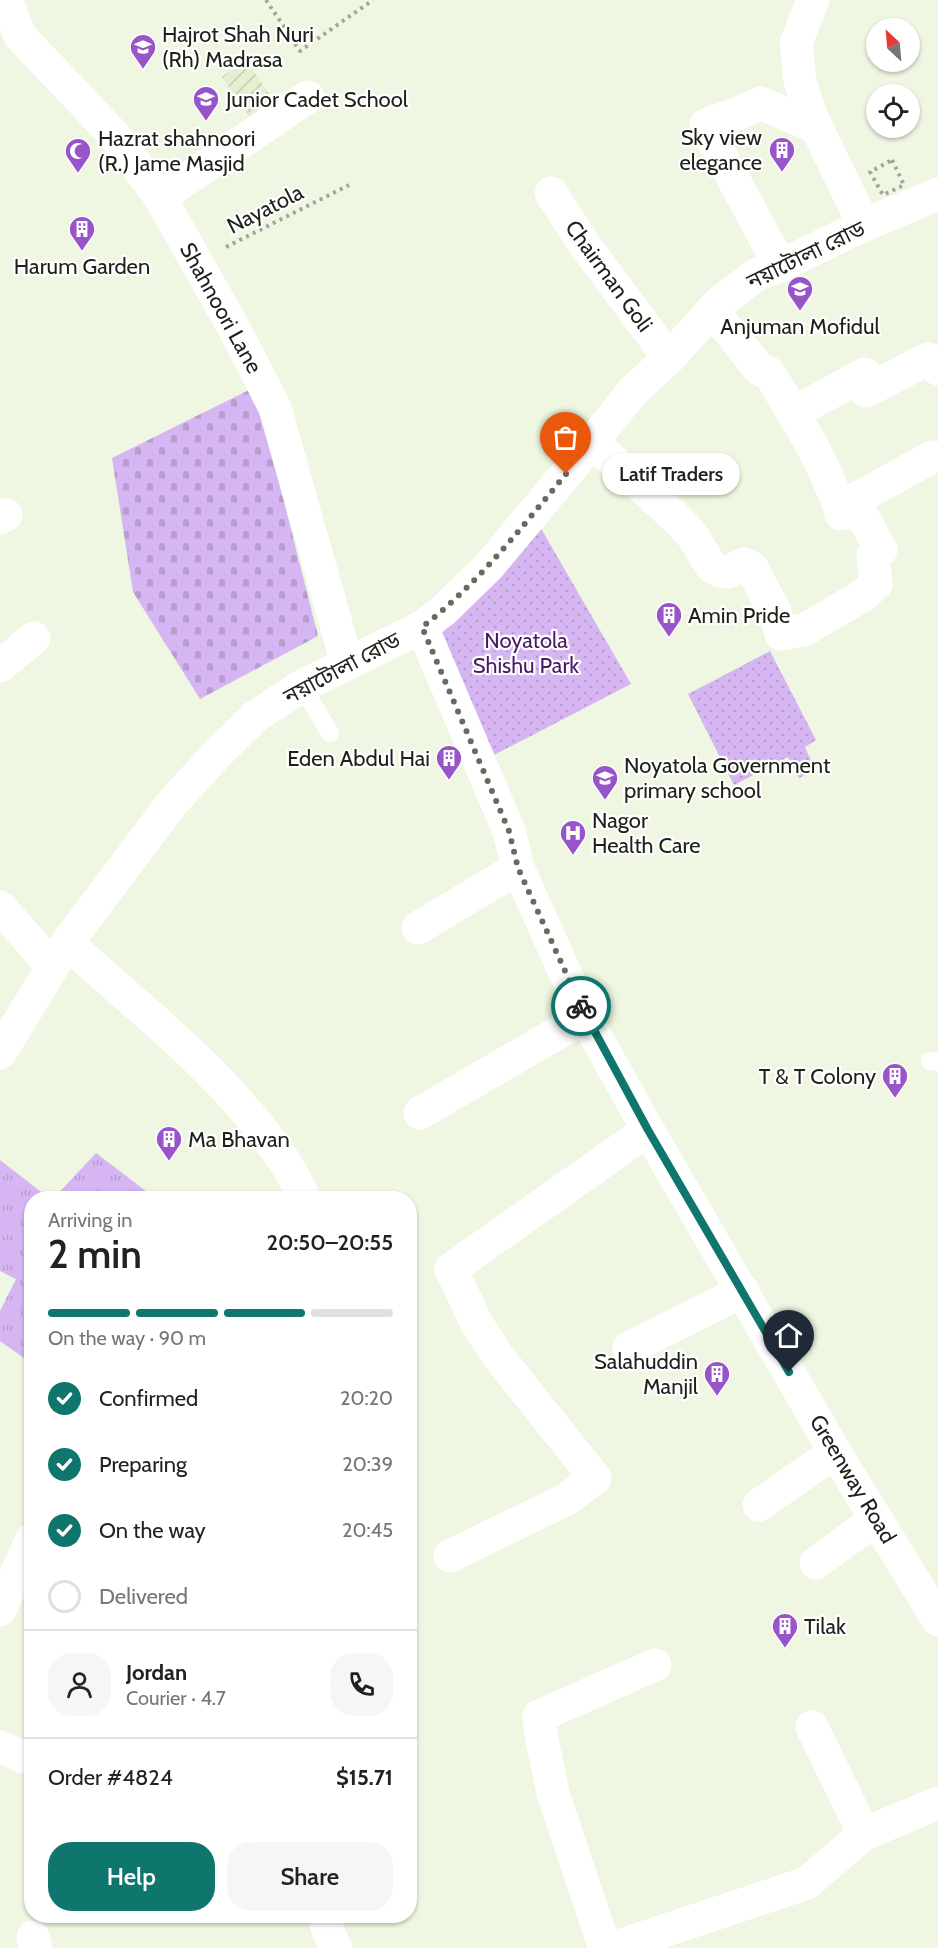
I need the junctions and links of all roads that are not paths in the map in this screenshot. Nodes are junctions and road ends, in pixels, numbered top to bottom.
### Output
1 (6, 0) edge
2 (813, 0) edge
3 (308, 97) dead end
4 (817, 128) junction
5 (551, 193) dead end
6 (938, 194) edge
7 (160, 197) junction
8 (864, 225) junction
9 (780, 266) junction
10 (712, 310) junction
11 (669, 358) junction
12 (938, 369) edge
13 (793, 413) junction
14 (591, 444) junction
15 (932, 458) dead end
16 (841, 512) junction
17 (422, 627) junction
18 (34, 638) dead end
19 (347, 663) junction
20 (0, 666) edge
21 (302, 686) junction
22 (330, 733) dead end
23 (518, 868) junction
24 (0, 908) edge
25 (418, 928) dead end
26 (60, 955) junction
27 (585, 1017) junction
28 (0, 1053) edge
29 (420, 1113) dead end
30 (648, 1130) junction
31 (300, 1191) edge
32 (743, 1291) junction
33 (629, 1348) dead end
34 (835, 1452) junction
35 (759, 1505) dead end
36 (876, 1519) junction
37 (450, 1556) dead end
38 (24, 1557) edge
39 (816, 1563) dead end
40 (0, 1610) edge
41 (938, 1620) edge
42 (655, 1665) dead end
43 (812, 1727) dead end
44 (0, 1747) edge
45 (24, 1757) edge
46 (938, 1803) edge
47 (864, 1834) junction
48 (326, 1923) edge
49 (336, 1948) edge
50 (605, 1948) edge
51 (613, 1948) edge

1 - 7 street, Shahnoori Lane
2 - 4 street
3 - 7 street
4 - 8 street
4 - 9 street
5 - 11 street, Chairman Goli
6 - 8 street, নয়াটোলা রোড
7 - 19 street, Shahnoori Lane
8 - 9 street, নয়াটোলা রোড
9 - 10 street, নয়াটোলা রোড
10 - 11 street, নয়াটোলা রোড
10 - 13 street
11 - 14 street, নয়াটোলা রোড
12 - 13 street
13 - 16 street
14 - 16 street
14 - 17 street, নয়াটোলা রোড
15 - 16 street
17 - 19 street, নয়াটোলা রোড
17 - 23 street, Greenway Road
18 - 20 street
19 - 21 street, নয়াটোলা রোড
21 - 22 lane
21 - 26 street, নয়াটোলা রোড
23 - 25 street
23 - 27 street, Greenway Road
24 - 26 street
26 - 28 street, নয়াটোলা রোড
26 - 31 street
27 - 29 street
27 - 30 street, Greenway Road
30 - 32 street, Greenway Road
30 - 37 street
32 - 33 street
32 - 34 street, Greenway Road
34 - 35 street
34 - 36 street, Greenway Road
36 - 39 street
36 - 41 street, Greenway Road
38 - 40 street
42 - 50 street
43 - 47 street
44 - 45 street
46 - 47 street
47 - 51 street
48 - 49 street

